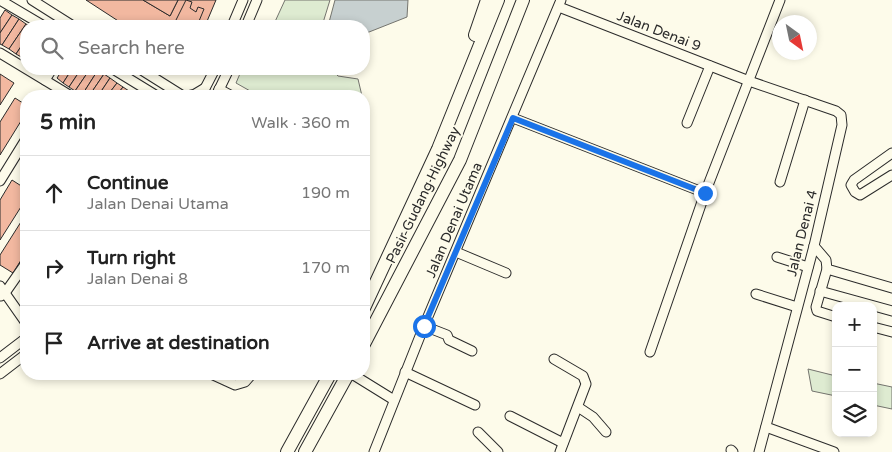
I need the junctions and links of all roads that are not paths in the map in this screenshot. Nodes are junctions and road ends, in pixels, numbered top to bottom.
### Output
1 (0, 0) edge
2 (32, 0) edge
3 (243, 0) edge
4 (257, 0) edge
5 (487, 0) edge
6 (498, 0) edge
7 (523, 0) edge
8 (780, 0) edge
9 (560, 4) edge
10 (34, 20) edge
11 (62, 20) edge
12 (235, 20) edge
13 (249, 20) edge
14 (0, 53) edge
15 (20, 65) edge
16 (710, 66) junction
17 (37, 75) edge
18 (48, 75) edge
19 (123, 75) edge
20 (150, 75) edge
21 (212, 75) edge
22 (226, 75) edge
23 (45, 80) junction
24 (749, 81) junction
25 (61, 90) edge
26 (147, 90) edge
27 (173, 90) edge
28 (204, 90) edge
29 (219, 90) edge
30 (805, 100) junction
31 (513, 118) junction
32 (687, 123) dead end
33 (20, 149) edge
34 (438, 149) junction
35 (892, 153) edge
36 (892, 175) edge
37 (0, 181) edge
38 (780, 182) dead end
39 (705, 193) junction
40 (814, 246) junction
41 (456, 252) junction
42 (777, 257) dead end
43 (808, 267) junction
44 (827, 269) junction
45 (20, 270) edge
46 (506, 273) dead end
47 (892, 288) edge
48 (820, 290) junction
49 (2, 292) edge
50 (756, 294) dead end
51 (370, 295) edge
52 (797, 307) junction
53 (892, 311) edge
54 (20, 314) edge
55 (832, 316) edge
56 (424, 326) junction
57 (877, 328) edge
58 (370, 332) edge
59 (892, 332) edge
60 (20, 342) edge
61 (472, 351) dead end
62 (650, 352) dead end
63 (0, 358) edge
64 (554, 358) dead end
65 (20, 359) edge
66 (405, 372) junction
67 (0, 374) edge
68 (224, 380) edge
69 (247, 380) edge
70 (327, 380) edge
71 (347, 380) edge
72 (360, 380) edge
73 (394, 400) junction
74 (475, 405) dead end
75 (578, 406) junction
76 (510, 416) dead end
77 (766, 428) junction
78 (478, 432) dead end
79 (606, 432) dead end
80 (561, 448) edge
81 (287, 452) edge
82 (305, 452) edge
83 (375, 452) edge
84 (498, 452) edge
85 (759, 452) edge
86 (834, 452) edge

1 - 10 street
2 - 11 street
3 - 12 street
4 - 13 street
5 - 34 highway
6 - 34 highway, Pasir Gudang Highway
7 - 58 highway, Pasir Gudang Highway
8 - 24 street
9 - 16 street, Jalan Denai 9
9 - 31 street, Jalan Denai Utama
14 - 15 street
16 - 24 street, Jalan Denai 9
16 - 32 street
17 - 23 street
18 - 23 street
19 - 26 street
20 - 27 street
21 - 28 street
22 - 29 street
23 - 25 street
24 - 30 street, Jalan Denai 4
24 - 39 street
30 - 38 street
30 - 40 street, Jalan Denai 4
31 - 39 street
31 - 41 street, Jalan Denai Utama
33 - 37 street
34 - 51 highway, Pasir Gudang Highway
35 - 36 street
39 - 62 street
40 - 43 street, Jalan Denai 4
40 - 44 street
41 - 46 street
41 - 56 street, Jalan Denai Utama
42 - 43 street
43 - 52 street, Jalan Denai 4
44 - 47 street
44 - 48 street
45 - 49 street
48 - 53 street
48 - 55 street
49 - 54 street
50 - 52 street
52 - 77 street, Jalan Denai 4
56 - 61 street
56 - 66 street, Jalan Denai Utama
57 - 59 street
60 - 63 street
64 - 75 street
65 - 67 street
66 - 73 street, Jalan Denai Utama
66 - 74 street
68 - 69 street
70 - 81 highway
71 - 82 highway
72 - 73 street
73 - 83 street, Jalan Denai Utama
75 - 79 street
75 - 80 street
76 - 80 street
77 - 85 street, Jalan Denai 4
77 - 86 street
78 - 84 street

